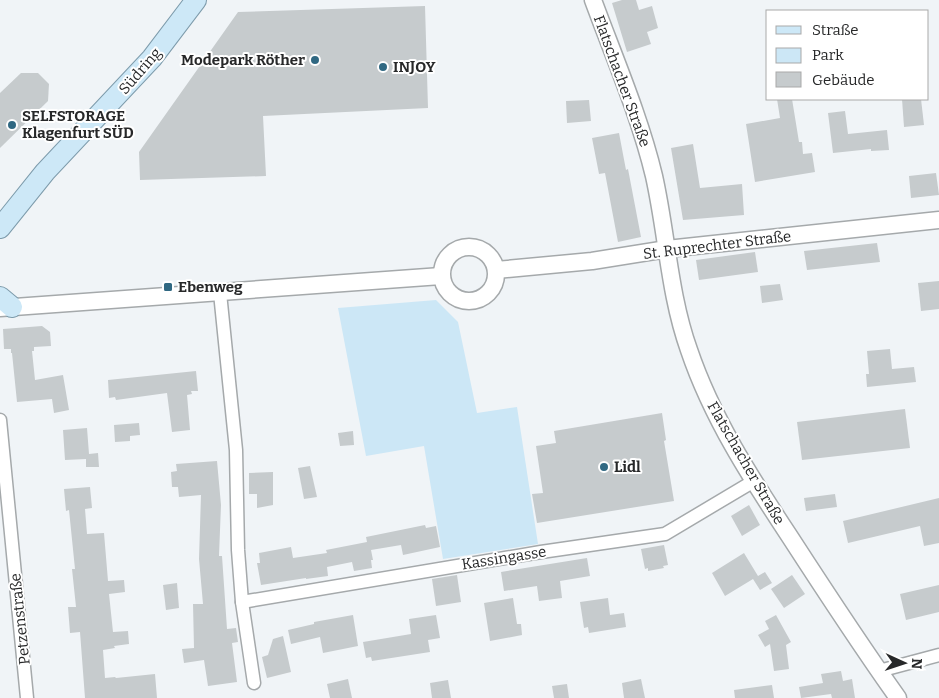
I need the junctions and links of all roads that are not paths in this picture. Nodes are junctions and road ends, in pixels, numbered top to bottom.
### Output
1 (196, 0) edge
2 (593, 0) edge
3 (939, 220) edge
4 (0, 228) edge
5 (666, 249) junction
6 (496, 270) junction
7 (442, 276) junction
8 (220, 293) junction
9 (4, 304) edge
10 (0, 420) edge
11 (754, 481) junction
12 (242, 602) junction
13 (939, 655) edge
14 (879, 671) junction
15 (254, 683) dead end
16 (27, 698) edge
17 (898, 698) edge

1 - 4 main road, Südring
2 - 5 street, Flatschacher Straße
3 - 5 street, St. Ruprechter Straße
5 - 6 street, St. Ruprechter Straße
5 - 11 street, Flatschacher Straße
6 - 7 street
6 - 7 street
7 - 8 street
8 - 9 street
8 - 12 street
10 - 16 street, Petzenstraße
11 - 12 street, Kassingasse
11 - 14 street, Flatschacher Straße
12 - 15 street
13 - 14 street
14 - 17 street, Flatschacher Straße

